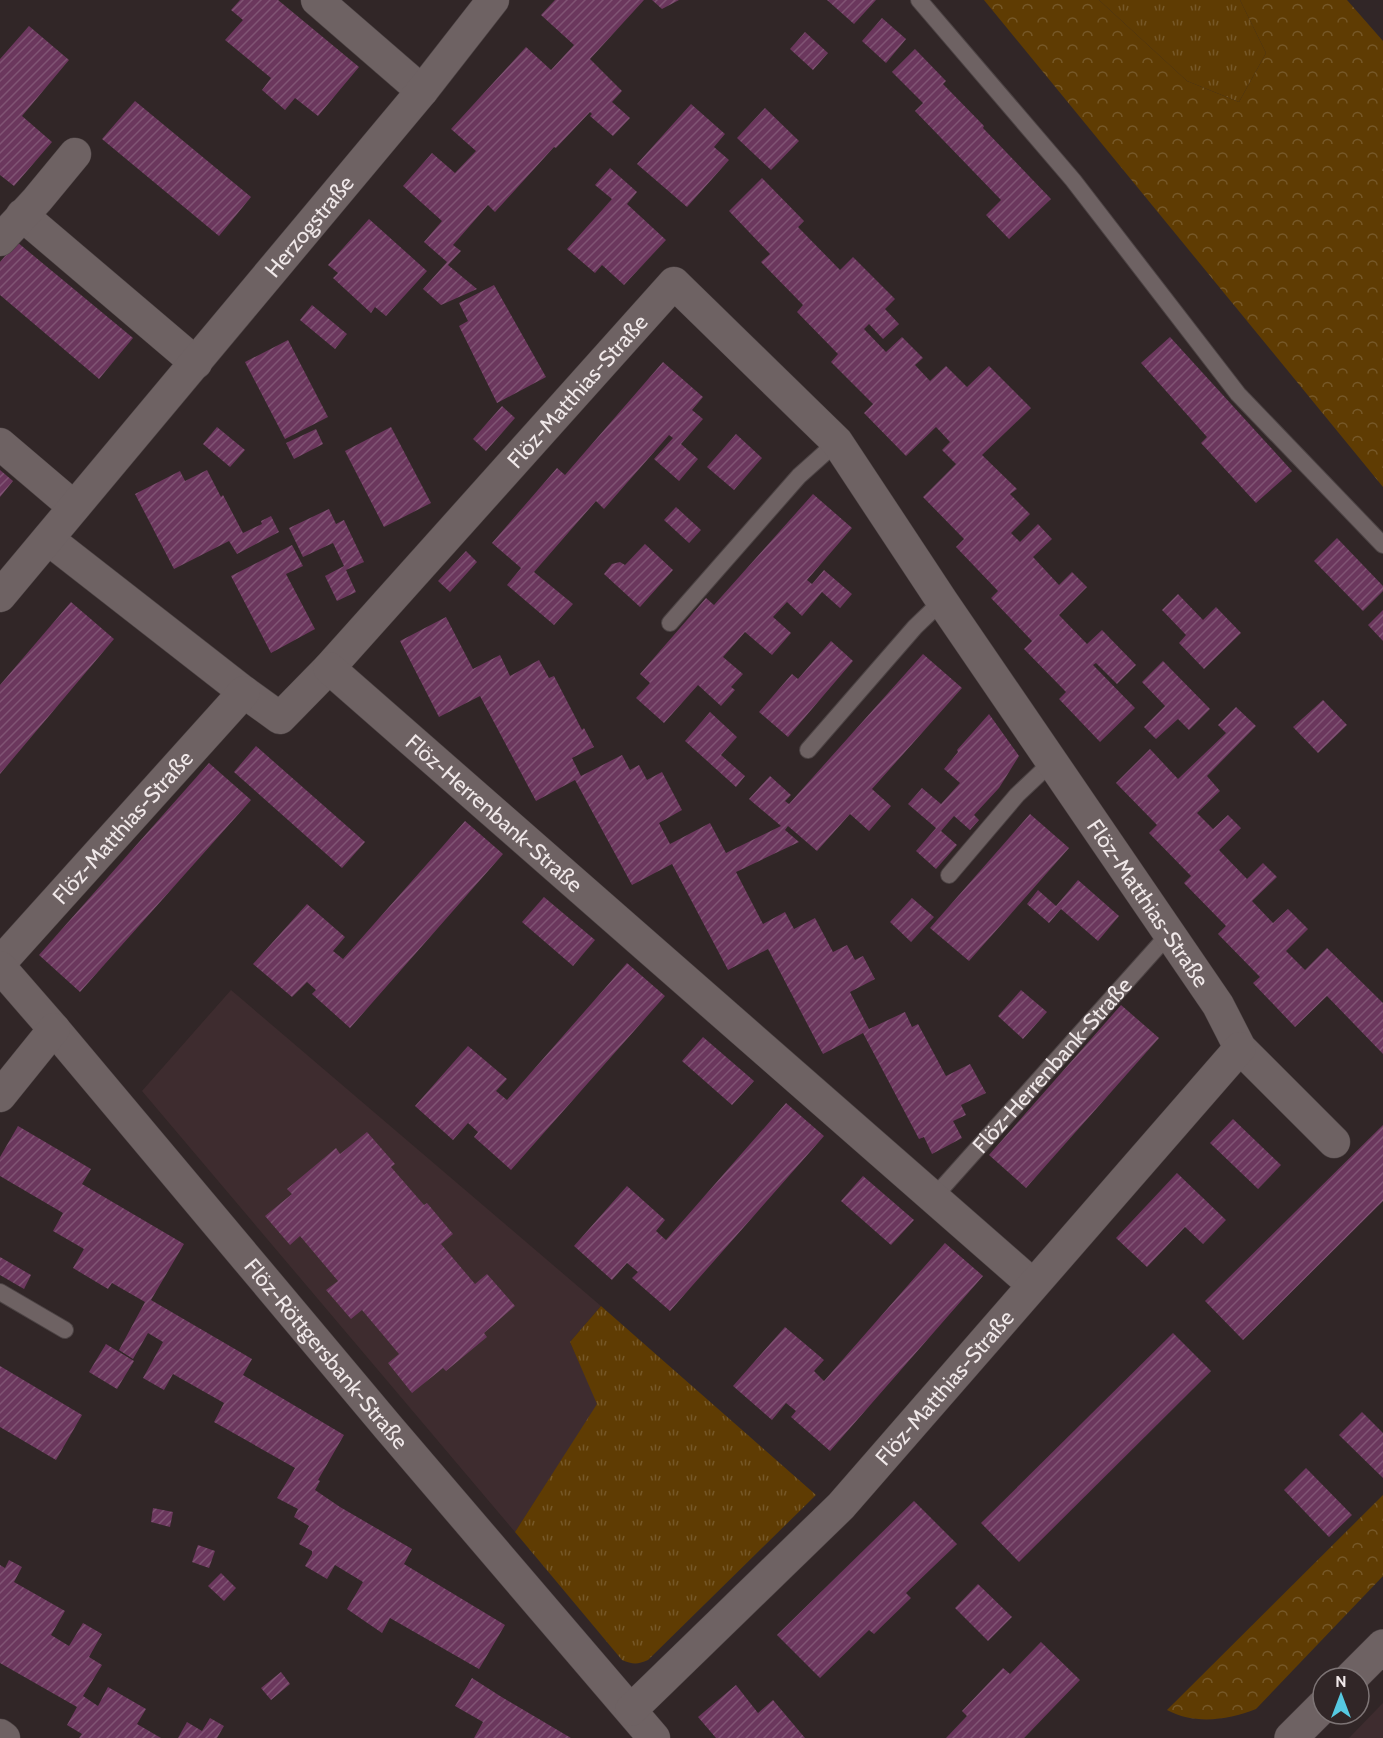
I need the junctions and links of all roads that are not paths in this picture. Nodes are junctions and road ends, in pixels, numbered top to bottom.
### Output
1 (317, 0) edge
2 (493, 0) edge
3 (919, 0) edge
4 (422, 91) junction
5 (75, 154) dead end
6 (22, 214) junction
7 (0, 240) edge
8 (196, 363) junction
9 (837, 442) junction
10 (0, 444) edge
11 (74, 507) junction
12 (48, 539) junction
13 (1383, 545) edge
14 (0, 596) edge
15 (942, 601) junction
16 (670, 623) dead end
17 (329, 668) junction
18 (244, 692) junction
19 (808, 750) dead end
20 (1053, 761) junction
21 (949, 875) dead end
22 (1169, 934) junction
23 (0, 965) edge
24 (54, 1029) junction
25 (1240, 1048) junction
26 (0, 1096) edge
27 (1334, 1142) dead end
28 (934, 1197) junction
29 (1032, 1284) junction
30 (0, 1292) edge
31 (64, 1330) dead end
32 (1383, 1646) edge
33 (1363, 1666) edge
34 (631, 1710) junction
35 (1311, 1718) edge
36 (0, 1735) edge
37 (4, 1738) edge
38 (654, 1738) edge
39 (1291, 1738) edge

1 - 4 street
2 - 4 street, Herzogstraße
3 - 13 lane
4 - 8 street, Herzogstraße
5 - 6 street
6 - 7 street
6 - 8 street
8 - 11 street, Herzogstraße
9 - 15 street, Flöz-Matthias-Straße
9 - 16 lane
9 - 17 street, Flöz-Matthias-Straße
10 - 11 street
11 - 12 street, Herzogstraße
12 - 14 street, Herzogstraße
12 - 18 street
15 - 19 lane
15 - 20 street, Flöz-Matthias-Straße
17 - 18 street
17 - 28 street, Flöz-Herrenbank-Straße
18 - 23 street, Flöz-Matthias-Straße
20 - 21 lane
20 - 22 street, Flöz-Matthias-Straße
22 - 25 street, Flöz-Matthias-Straße
22 - 28 lane, Flöz-Herrenbank-Straße
23 - 24 street, Flöz-Röttgersbank-Straße
24 - 26 street
24 - 34 street, Flöz-Röttgersbank-Straße
25 - 27 street, Flöz-Matthias-Straße
25 - 29 street, Flöz-Matthias-Straße
28 - 29 street, Flöz-Herrenbank-Straße
29 - 34 street, Flöz-Matthias-Straße
30 - 31 lane
32 - 33 main road
34 - 38 street, Flöz-Röttgersbank-Straße
35 - 39 main road
36 - 37 street

